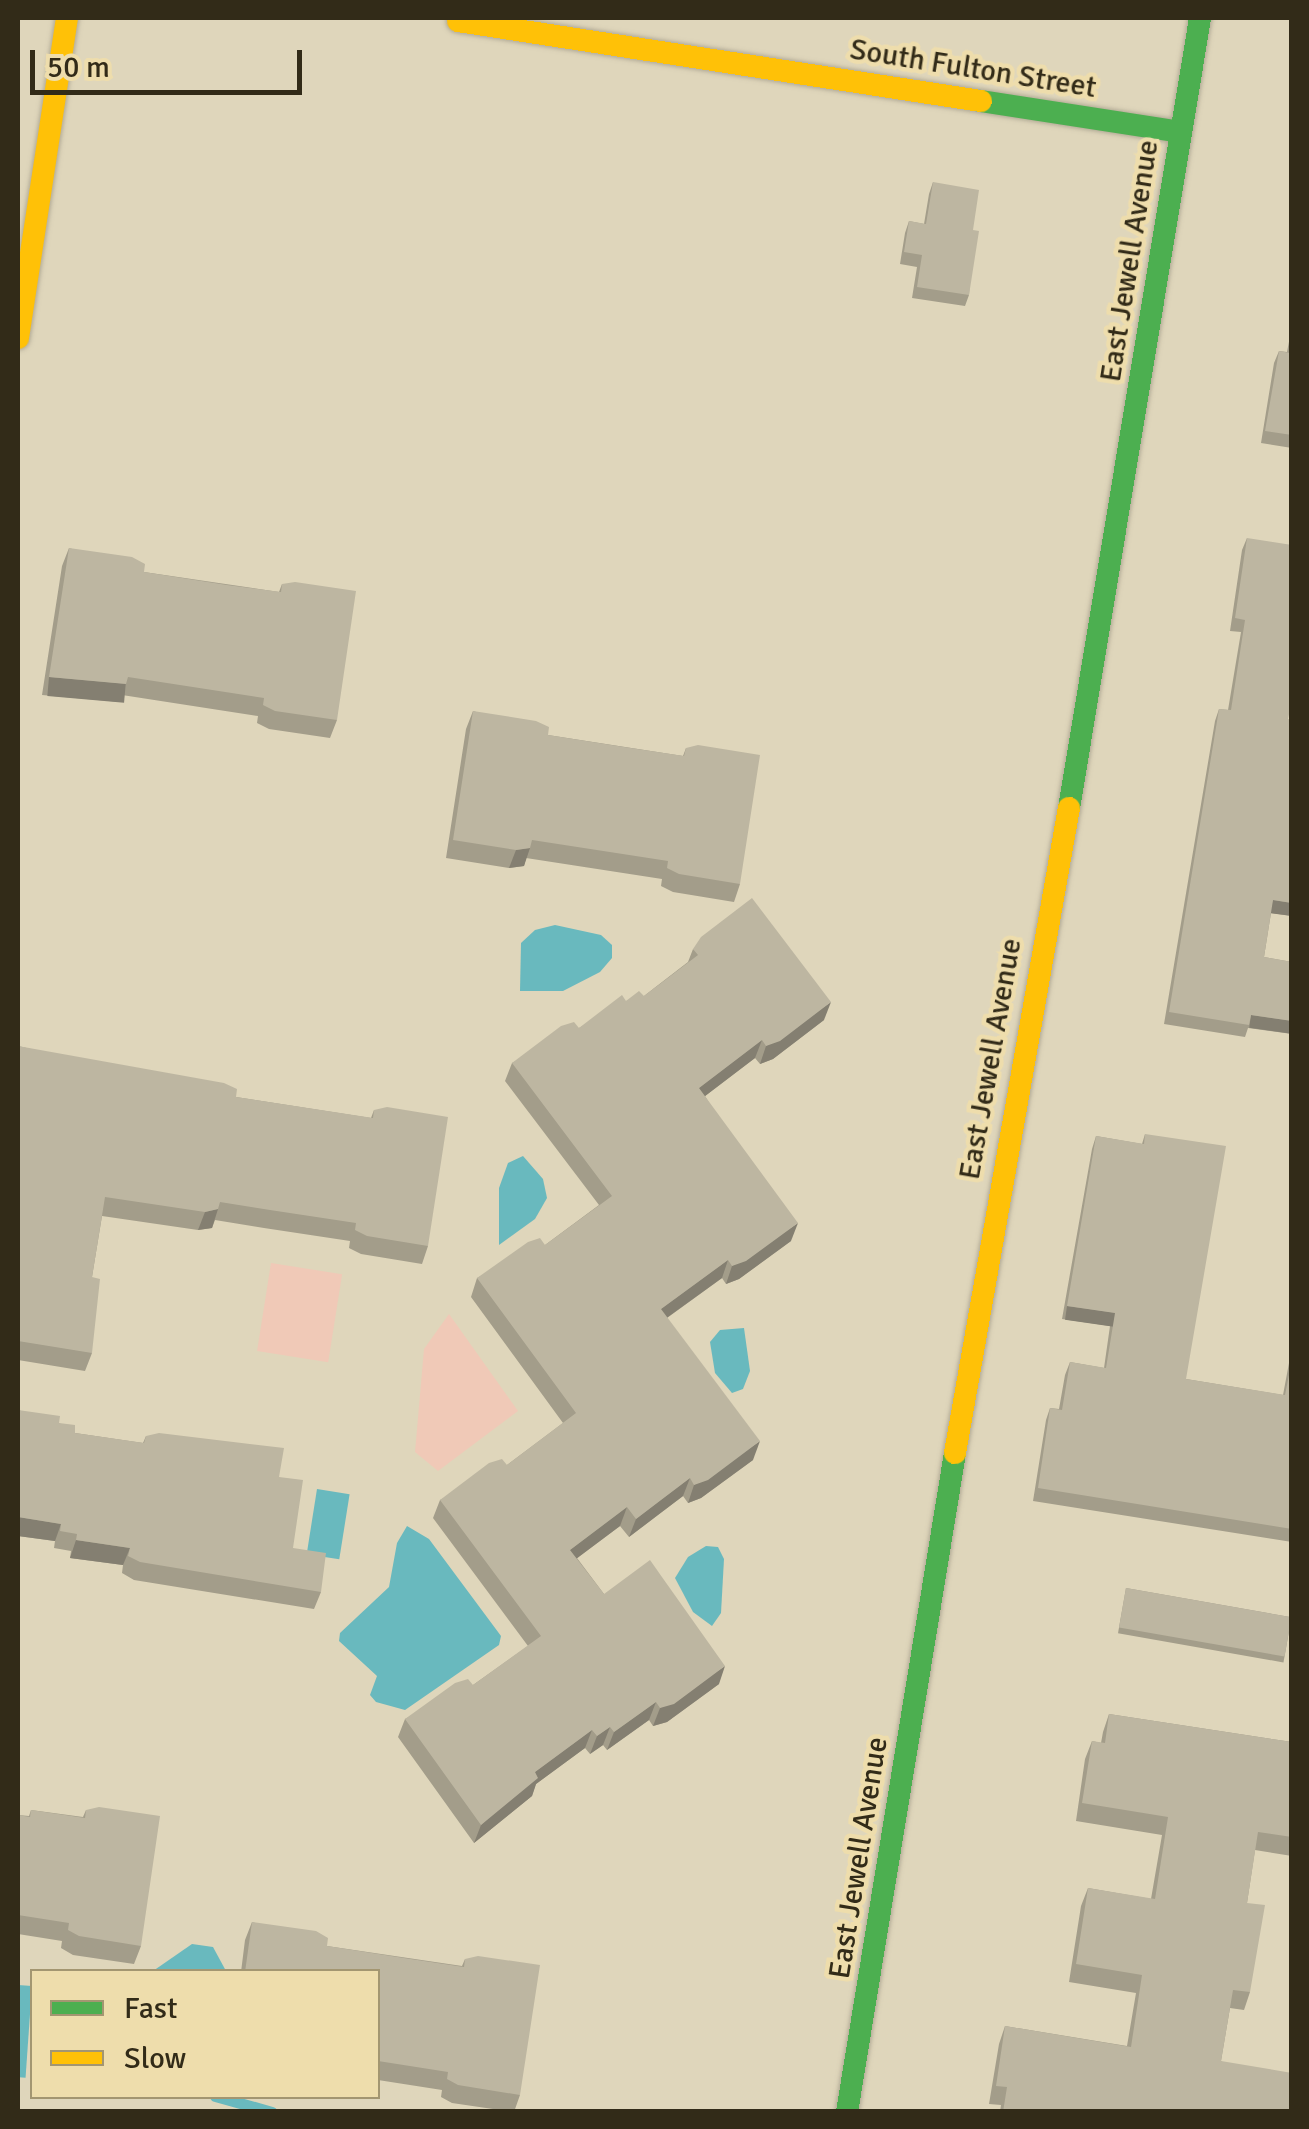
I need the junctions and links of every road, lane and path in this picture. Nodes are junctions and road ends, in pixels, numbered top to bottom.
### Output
1 (67, 18) edge
2 (1200, 18) edge
3 (458, 21) dead end
4 (1182, 132) junction
5 (18, 338) edge
6 (848, 2112) edge

1 - 5 street
2 - 4 street, East Jewell Avenue
3 - 4 street, South Fulton Street
4 - 6 street, East Jewell Avenue

